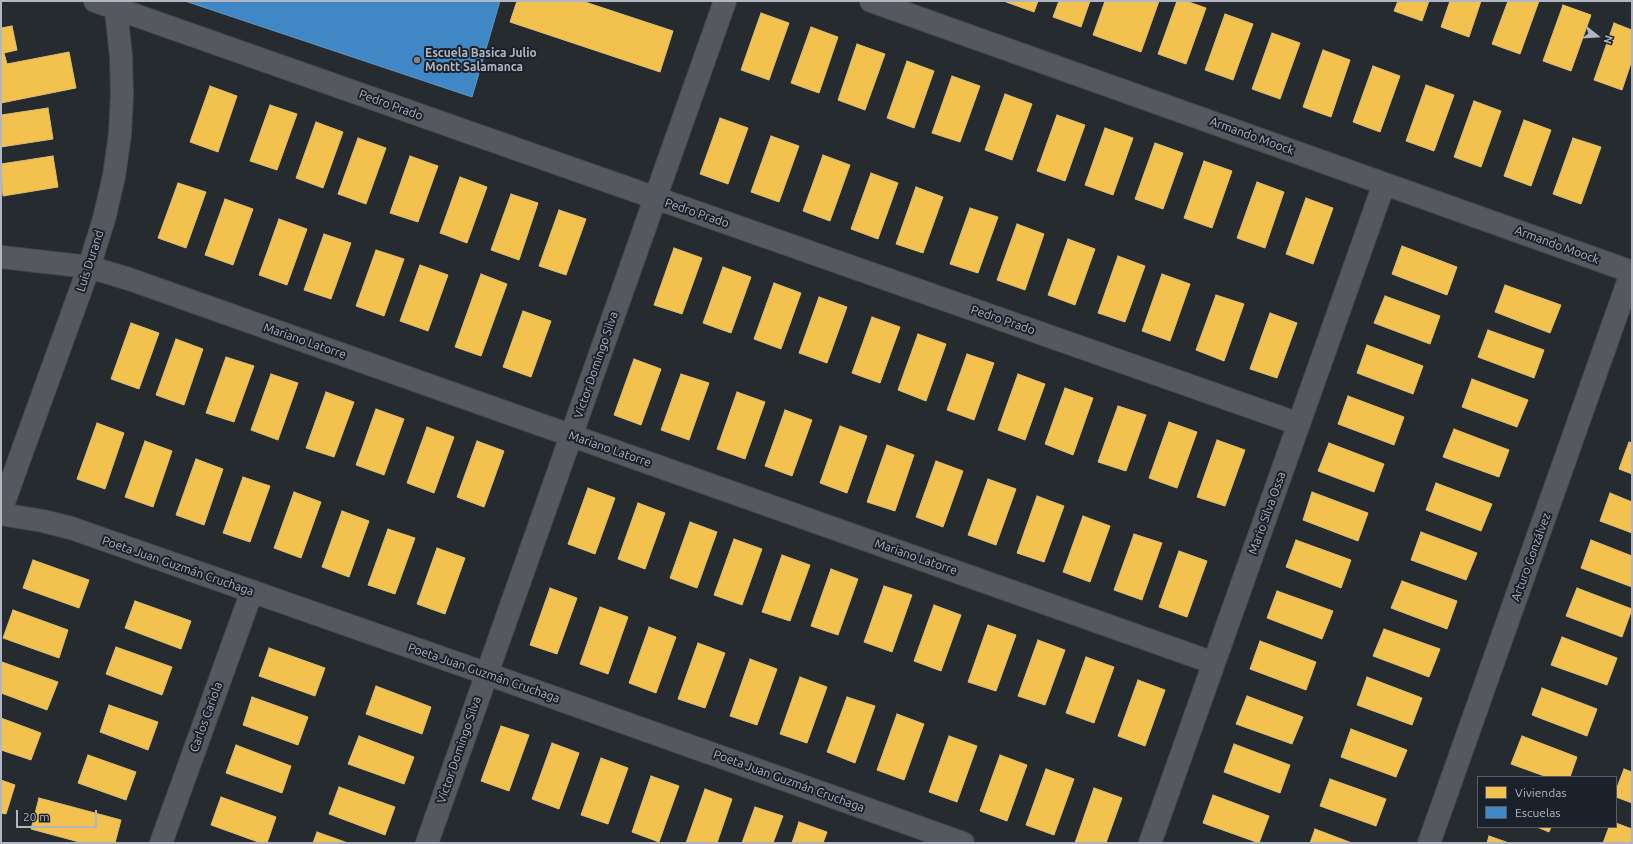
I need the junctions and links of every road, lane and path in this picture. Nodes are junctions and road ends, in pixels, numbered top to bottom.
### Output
1 (95, 1) edge
2 (725, 1) edge
3 (871, 1) edge
4 (116, 4) edge
5 (1384, 184) junction
6 (655, 198) junction
7 (1, 257) edge
8 (89, 267) junction
9 (1632, 272) edge
10 (1299, 424) junction
11 (571, 435) junction
12 (1, 510) edge
13 (1, 514) edge
14 (252, 591) junction
15 (1214, 663) junction
16 (486, 674) junction
17 (161, 843) edge
18 (427, 843) edge
19 (963, 843) edge
20 (1150, 843) edge
21 (1429, 843) edge

1 - 4 street, Pedro Prado
2 - 6 street, Víctor Domingo Silva
3 - 5 street, Armando Moock
4 - 6 street, Pedro Prado
4 - 8 street, Luis Durand
5 - 9 street, Armando Moock
5 - 10 street, Mario Silva Ossa
6 - 10 street, Pedro Prado
6 - 11 street, Víctor Domingo Silva
7 - 8 street, Mariano Latorre
8 - 11 street, Mariano Latorre
8 - 12 street, Luis Durand
9 - 21 street, Arturo Gonzálvez
10 - 15 street, Mario Silva Ossa
11 - 15 street, Mariano Latorre
11 - 16 street, Víctor Domingo Silva
13 - 14 street, Poeta Juan Guzmán Cruchaga
14 - 16 street, Poeta Juan Guzmán Cruchaga
14 - 17 street, Carlos Cariola
15 - 20 street, Mario Silva Ossa
16 - 18 street, Víctor Domingo Silva
16 - 19 street, Poeta Juan Guzmán Cruchaga

